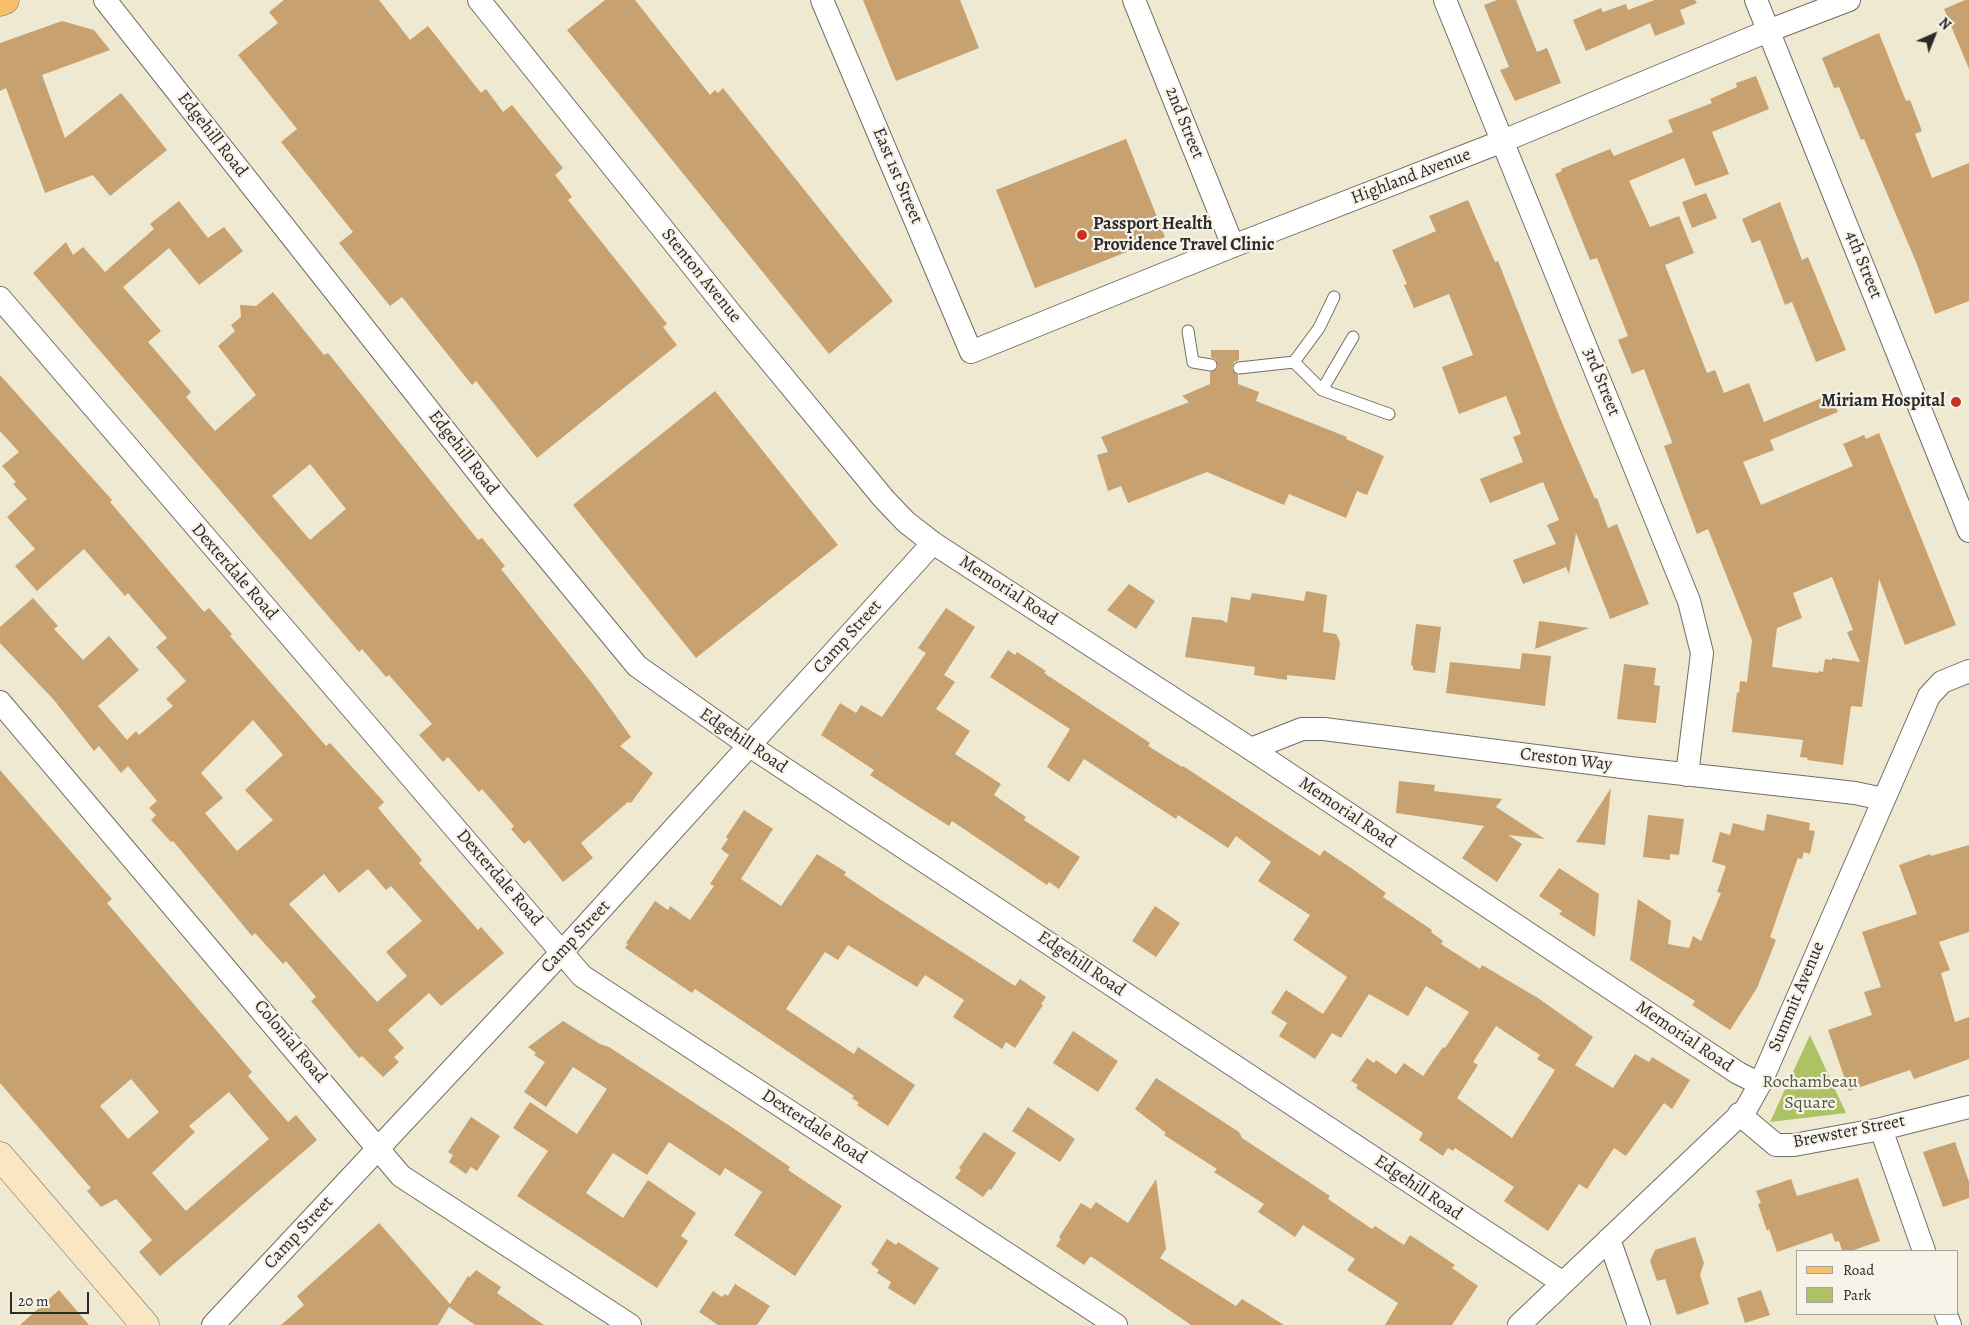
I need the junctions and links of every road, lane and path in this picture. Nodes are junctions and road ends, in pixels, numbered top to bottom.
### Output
1 (4, 0) edge
2 (105, 0) edge
3 (478, 0) edge
4 (822, 0) edge
5 (1134, 0) edge
6 (1445, 0) edge
7 (1756, 0) edge
8 (1850, 0) edge
9 (0, 2) edge
10 (1768, 31) junction
11 (1503, 141) junction
12 (1233, 246) junction
13 (1334, 297) dead end
14 (0, 298) edge
15 (1188, 331) dead end
16 (1353, 337) dead end
17 (971, 352) joint
18 (1294, 362) junction
19 (1210, 365) dead end
20 (1239, 368) dead end
21 (1322, 390) junction
22 (1388, 414) dead end
23 (1969, 531) edge
24 (933, 544) junction
25 (1969, 672) edge
26 (0, 702) edge
27 (750, 746) junction
28 (1251, 748) junction
29 (1687, 775) junction
30 (1883, 799) junction
31 (561, 953) junction
32 (1760, 1084) junction
33 (1969, 1107) edge
34 (1739, 1114) junction
35 (1881, 1129) junction
36 (379, 1147) junction
37 (0, 1156) edge
38 (1609, 1239) junction
39 (1924, 1250) edge
40 (1563, 1283) junction
41 (145, 1325) edge
42 (213, 1325) edge
43 (630, 1325) edge
44 (1116, 1325) edge
45 (1519, 1325) edge
46 (1639, 1325) edge

1 - 9 main road
2 - 27 street, Edgehill Road
3 - 24 street, Stenton Avenue
4 - 17 street, East 1st Street
5 - 12 street, 2nd Street
6 - 11 street, 3rd Street
7 - 10 street, 4th Street
8 - 10 street, Highland Avenue
10 - 11 street, Highland Avenue
10 - 23 street, 4th Street
11 - 12 street, Highland Avenue
11 - 29 street, 3rd Street
12 - 17 street, Highland Avenue
13 - 18 lane
14 - 31 street, Dexterdale Road
15 - 19 lane
16 - 21 lane
18 - 20 lane
18 - 21 lane
21 - 22 lane
24 - 27 street, Camp Street
24 - 28 street, Memorial Road
25 - 30 street, Summit Avenue
26 - 36 street, Colonial Road
27 - 31 street, Camp Street
27 - 40 street, Edgehill Road
28 - 29 street, Creston Way
28 - 32 street, Memorial Road
29 - 30 street, Creston Way
30 - 32 street, Summit Avenue
31 - 36 street, Camp Street
31 - 44 street, Dexterdale Road
32 - 34 street, Summit Avenue
33 - 35 street, Brewster Street
34 - 35 street, Brewster Street
34 - 38 street, Summit Avenue
35 - 39 street
36 - 42 street, Camp Street
36 - 43 street, Colonial Road
37 - 41 street
38 - 40 street, Summit Avenue
38 - 46 street
40 - 45 street, Summit Avenue

